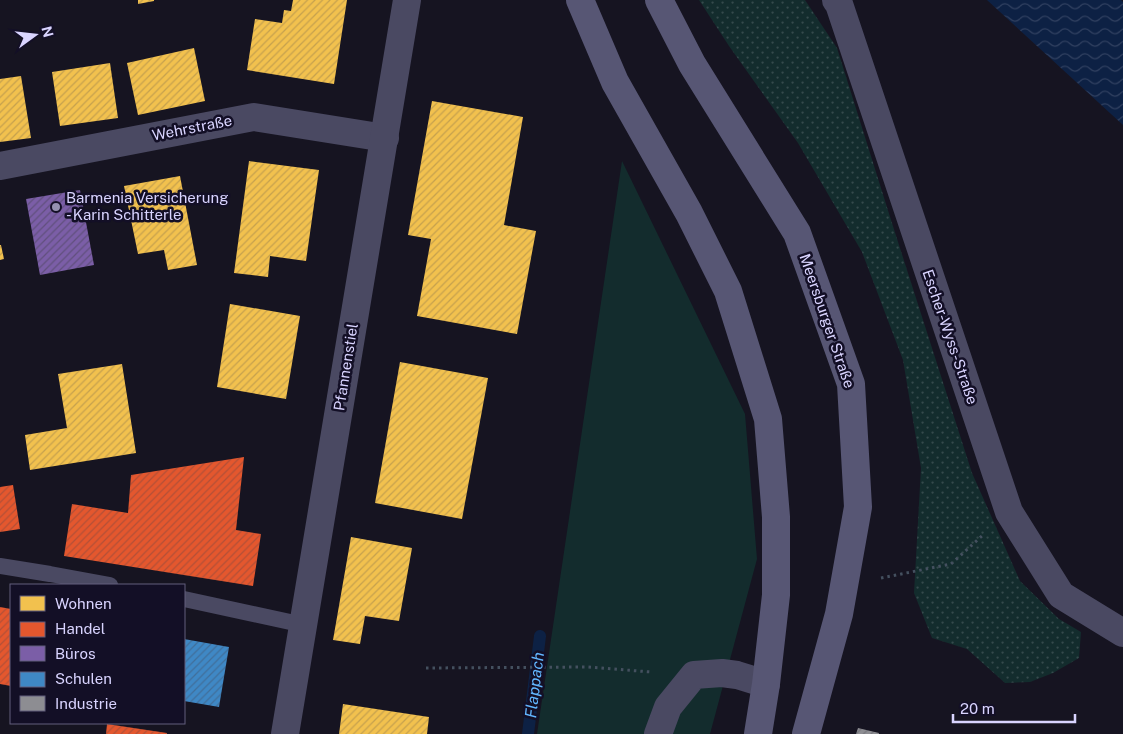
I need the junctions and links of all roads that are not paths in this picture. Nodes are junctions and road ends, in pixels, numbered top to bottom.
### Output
1 (407, 0) edge
2 (580, 0) edge
3 (659, 0) edge
4 (836, 0) edge
5 (385, 138) junction
6 (0, 166) edge
7 (0, 566) edge
8 (105, 584) edge
9 (185, 600) edge
10 (304, 625) junction
11 (1123, 633) edge
12 (766, 684) junction
13 (285, 734) edge
14 (658, 734) edge
15 (758, 734) edge
16 (806, 734) edge

1 - 5 street, Pfannenstiel
2 - 12 street
3 - 16 street, Meersburger Straße
4 - 11 street, Escher-Wyss-Straße
5 - 6 street, Wehrstraße
5 - 10 street, Pfannenstiel
7 - 8 lane
9 - 10 lane
10 - 13 street, Pfannenstiel
12 - 14 street
12 - 15 street

